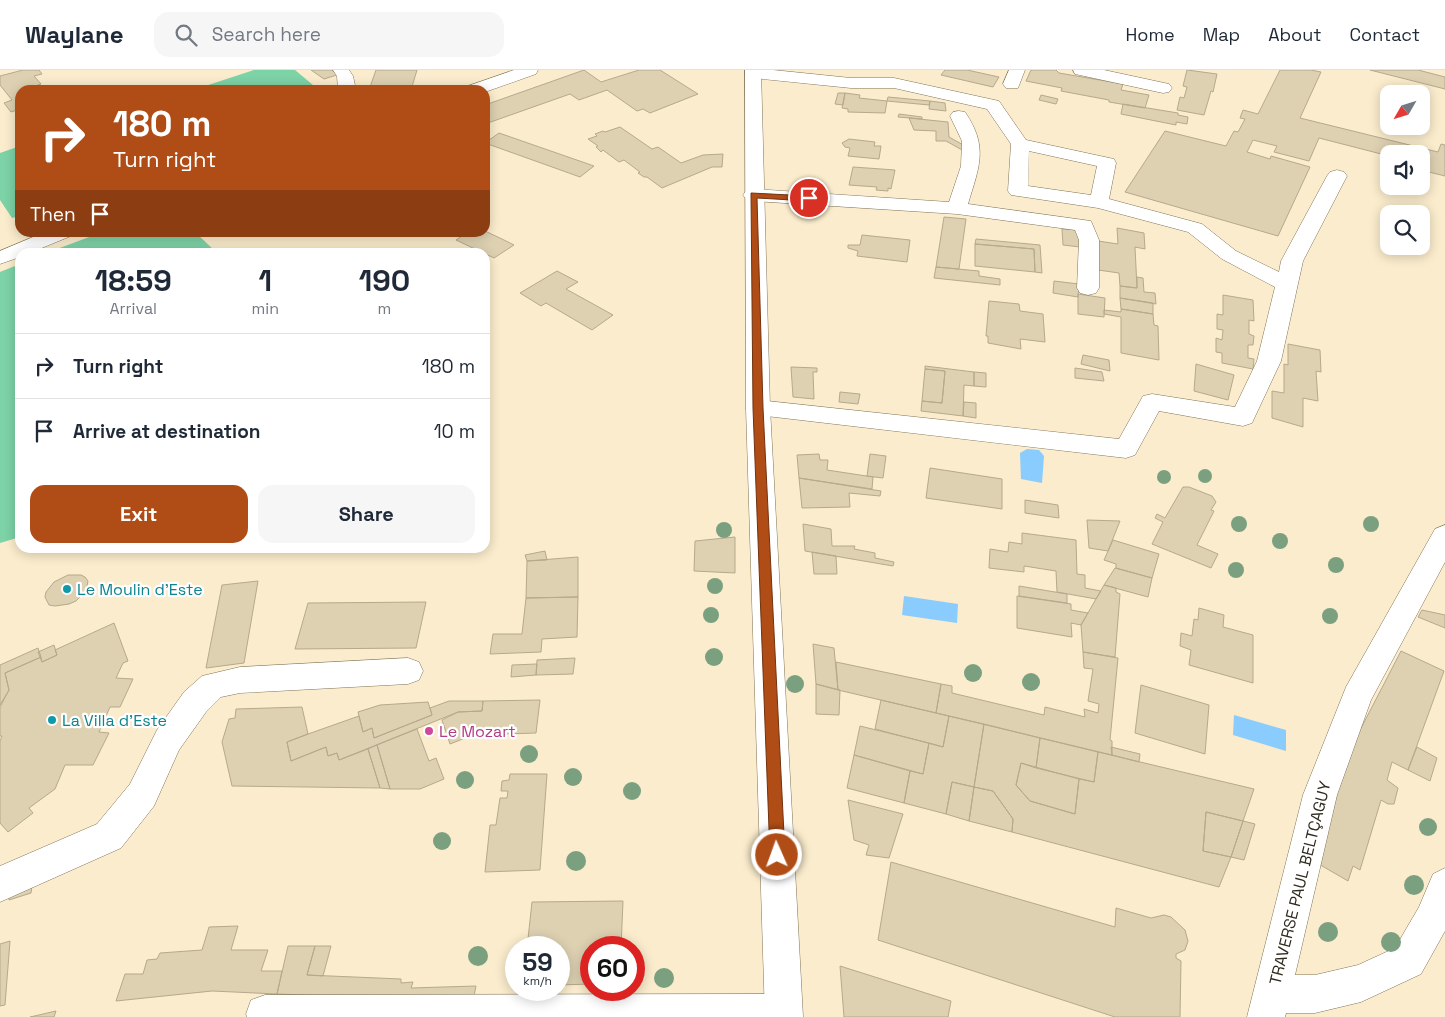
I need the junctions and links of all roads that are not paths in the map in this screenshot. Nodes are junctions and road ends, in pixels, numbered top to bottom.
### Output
1 (341, 70) edge
2 (530, 70) edge
3 (1080, 70) edge
4 (753, 71) edge
5 (799, 73) edge
6 (346, 85) edge
7 (488, 85) edge
8 (1163, 88) dead end
9 (959, 116) dead end
10 (1020, 144) junction
11 (1337, 176) dead end
12 (753, 195) junction
13 (1099, 202) junction
14 (957, 208) junction
15 (52, 237) edge
16 (25, 248) edge
17 (15, 252) edge
18 (0, 258) edge
19 (1287, 284) junction
20 (1088, 288) dead end
21 (758, 408) junction
22 (1445, 536) edge
23 (408, 672) dead end
24 (0, 884) edge
25 (1445, 886) edge
26 (1269, 1005) edge
27 (265, 1014) dead end
28 (784, 1015) edge

1 - 6 street
2 - 7 street
3 - 8 street
4 - 5 street
4 - 12 street
5 - 10 street
9 - 14 street
10 - 13 street
10 - 13 street
11 - 19 street
12 - 14 street
12 - 21 street
13 - 19 street
14 - 20 street
15 - 16 street
17 - 18 street
19 - 21 street
21 - 28 street
22 - 26 street, TRAVERSE PAUL BELTÇAGUY
23 - 24 street
25 - 26 street
27 - 28 street

